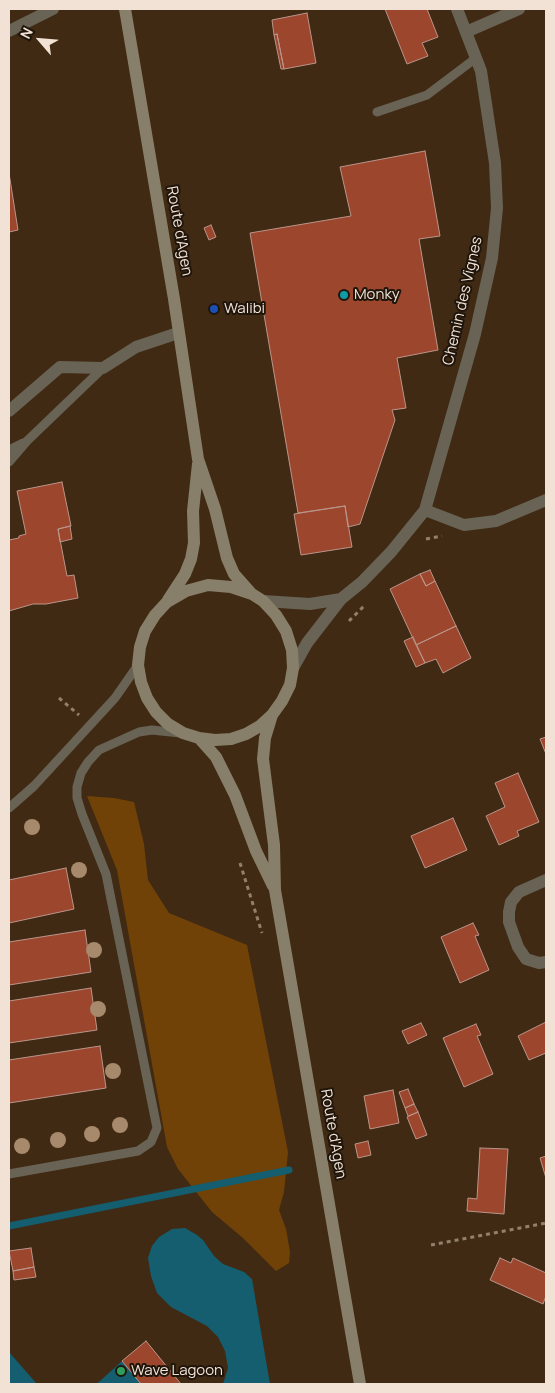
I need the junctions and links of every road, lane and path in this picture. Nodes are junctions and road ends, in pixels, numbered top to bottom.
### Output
1 (53, 9) edge
2 (125, 9) edge
3 (457, 9) edge
4 (519, 9) edge
5 (9, 31) edge
6 (466, 32) junction
7 (476, 58) junction
8 (377, 112) dead end
9 (178, 333) junction
10 (103, 368) junction
11 (9, 411) edge
12 (28, 441) junction
13 (9, 450) edge
14 (198, 459) junction
15 (9, 462) edge
16 (546, 500) edge
17 (425, 510) junction
18 (257, 598) junction
19 (341, 599) junction
20 (167, 602) junction
21 (138, 665) junction
22 (293, 668) junction
23 (58, 698) dead end
24 (272, 715) junction
25 (81, 716) dead end
26 (183, 733) junction
27 (199, 738) junction
28 (9, 808) edge
29 (237, 855) dead end
30 (546, 880) edge
31 (275, 890) junction
32 (263, 936) dead end
33 (546, 962) edge
34 (9, 1174) edge
35 (546, 1223) edge
36 (431, 1245) dead end
37 (360, 1384) edge

1 - 5 street
2 - 9 main road, Route d'Agen
3 - 6 street, Chemin des Vignes
4 - 6 street
6 - 7 street, Chemin des Vignes
7 - 8 lane
7 - 17 street, Chemin des Vignes
9 - 10 street
9 - 14 main road, Route d'Agen
10 - 11 street
10 - 12 lane
12 - 13 lane
12 - 15 lane
14 - 18 main road, Route d'Agen
14 - 20 main road, Route d'Agen
16 - 17 street
17 - 19 street
18 - 19 street
18 - 20 main road
18 - 22 main road
19 - 22 street
20 - 21 main road
21 - 26 main road
21 - 28 lane
22 - 24 main road
23 - 25 path
24 - 27 main road
24 - 31 main road, Route d'Agen
26 - 27 main road
26 - 34 lane
27 - 31 main road, Route d'Agen
29 - 32 path
30 - 33 street
31 - 37 main road, Route d'Agen
35 - 36 path

